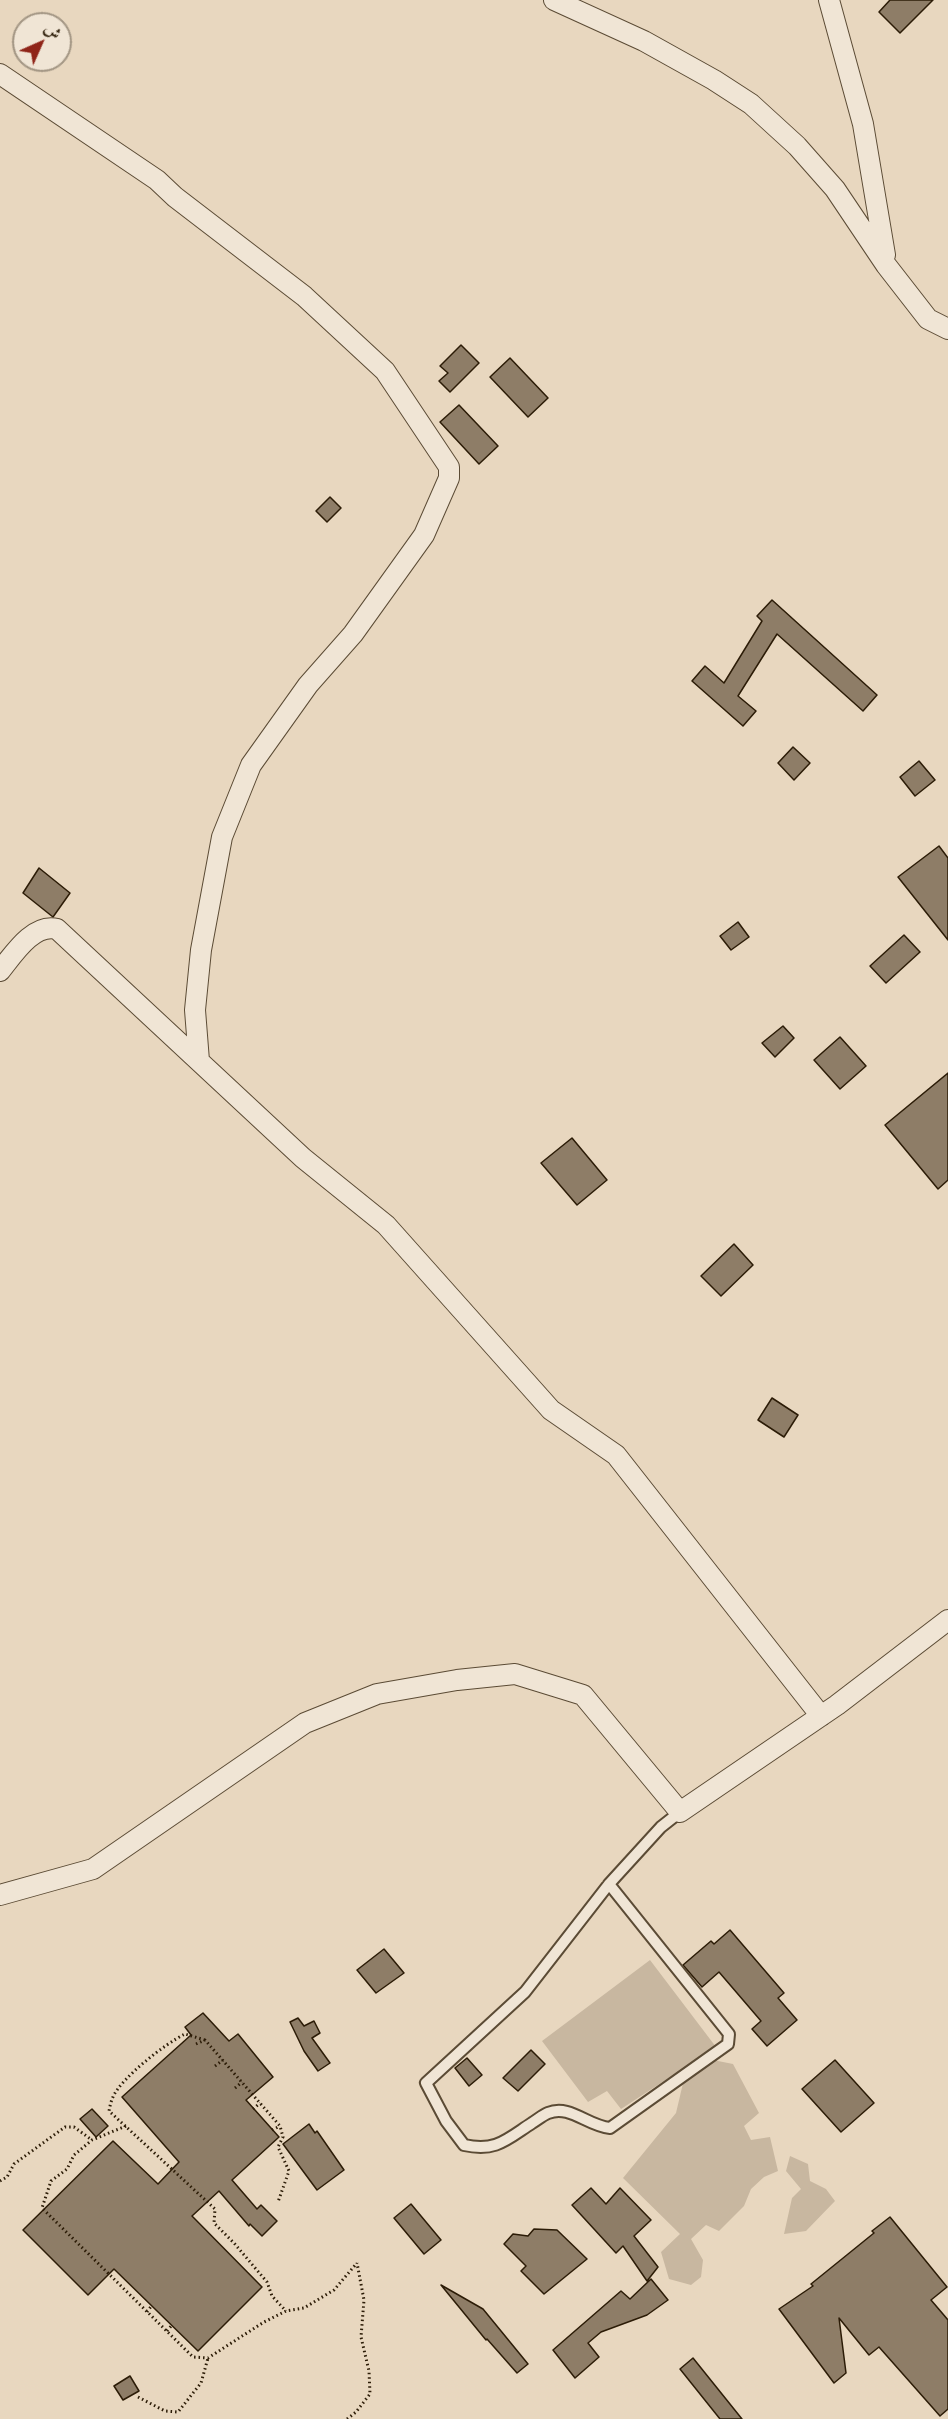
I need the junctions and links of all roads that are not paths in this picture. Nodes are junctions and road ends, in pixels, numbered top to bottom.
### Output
1 (554, 0) edge
2 (830, 0) edge
3 (0, 74) edge
4 (886, 265) junction
5 (948, 328) edge
6 (0, 971) edge
7 (199, 1061) junction
8 (948, 1620) edge
9 (821, 1716) junction
10 (680, 1812) junction
11 (609, 1884) junction
12 (0, 1895) edge

1 - 4 street
2 - 4 street
3 - 7 street
4 - 5 street
6 - 7 street
7 - 9 street
8 - 9 street
9 - 10 street
10 - 11 lane
10 - 12 street
11 - 11 lane

